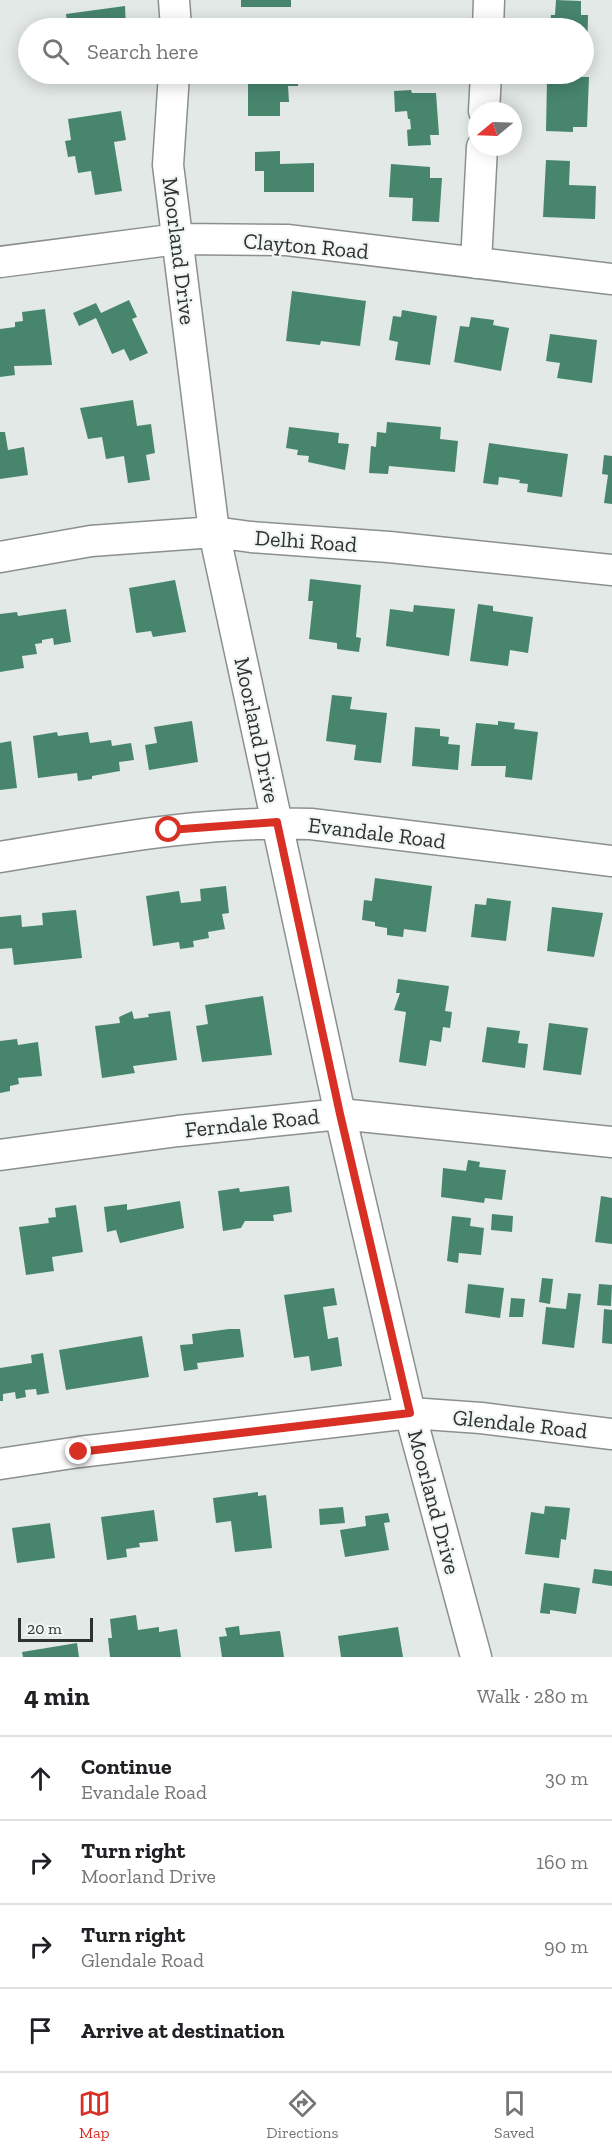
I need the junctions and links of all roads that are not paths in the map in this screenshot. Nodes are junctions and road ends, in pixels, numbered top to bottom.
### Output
1 (174, 0) edge
2 (489, 0) edge
3 (175, 18) edge
4 (488, 18) edge
5 (173, 84) edge
6 (485, 84) edge
7 (484, 102) edge
8 (482, 156) edge
9 (178, 239) junction
10 (0, 262) edge
11 (477, 263) junction
12 (612, 279) edge
13 (214, 532) junction
14 (0, 557) edge
15 (612, 570) edge
16 (277, 822) junction
17 (0, 857) edge
18 (612, 861) edge
19 (340, 1114) junction
20 (612, 1142) edge
21 (0, 1155) edge
22 (410, 1413) junction
23 (612, 1434) edge
24 (0, 1464) edge
25 (476, 1657) edge

1 - 3 street
2 - 4 street
5 - 9 street, Moorland Drive
6 - 7 street
8 - 11 street
9 - 10 street, Clayton Road
9 - 11 street, Clayton Road
9 - 13 street, Moorland Drive
11 - 12 street, Clayton Road
13 - 14 street, Delhi Road
13 - 15 street, Delhi Road
13 - 16 street, Moorland Drive
16 - 17 street, Evandale Road
16 - 18 street, Evandale Road
16 - 19 street, Moorland Drive
19 - 20 street, Ferndale Road
19 - 21 street, Ferndale Road
19 - 22 street, Moorland Drive
22 - 23 street, Glendale Road
22 - 24 street, Glendale Road
22 - 25 street, Moorland Drive

